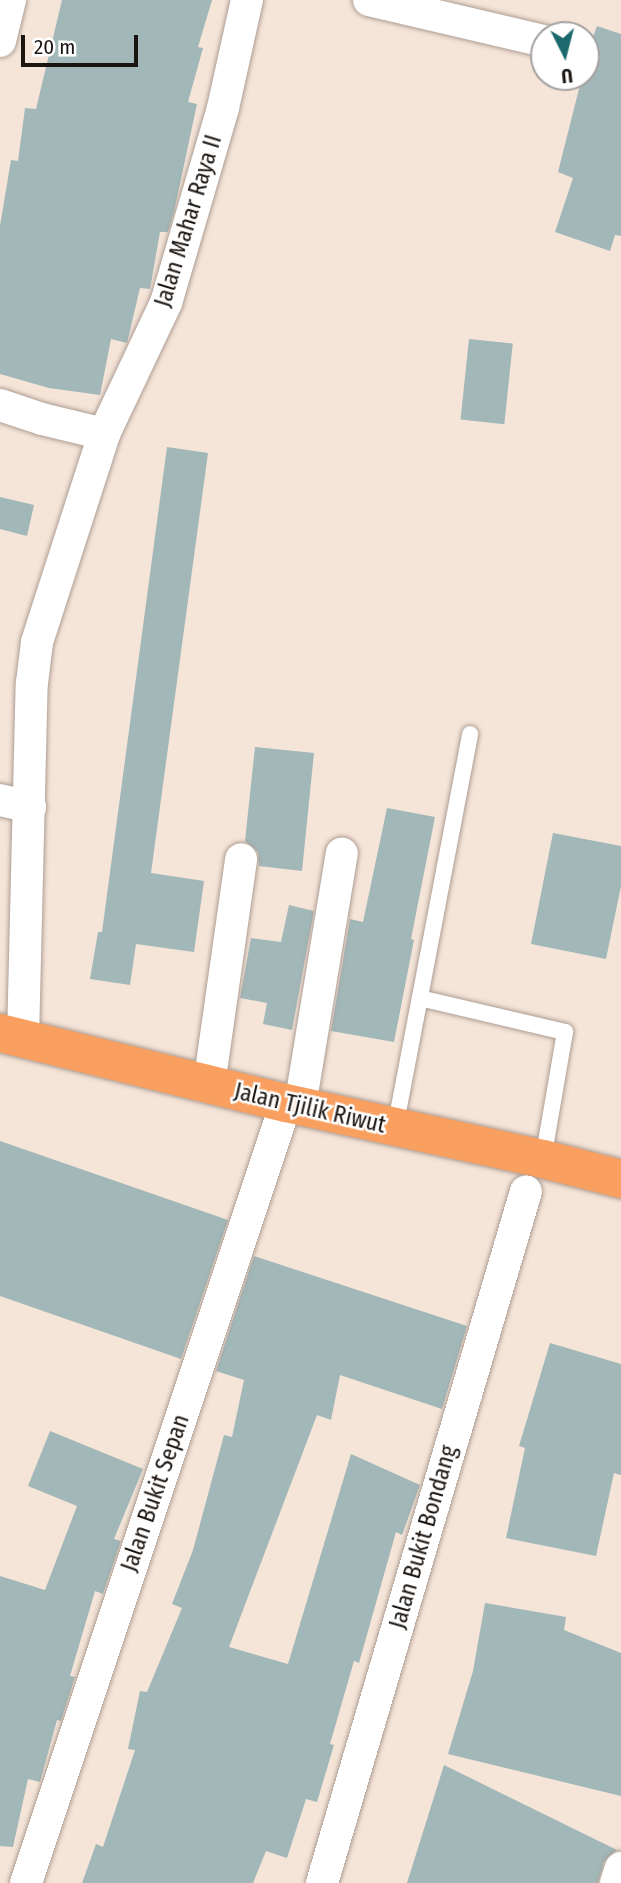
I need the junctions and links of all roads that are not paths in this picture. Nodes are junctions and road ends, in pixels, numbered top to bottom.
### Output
1 (10, 0) edge
2 (247, 0) edge
3 (369, 0) edge
4 (530, 38) edge
5 (0, 41) edge
6 (0, 405) edge
7 (104, 434) junction
8 (470, 734) dead end
9 (15, 803) edge
10 (342, 853) dead end
11 (241, 859) dead end
12 (420, 998) junction
13 (11, 1036) edge
14 (209, 1085) junction
15 (293, 1105) junction
16 (395, 1128) junction
17 (535, 1175) junction
18 (621, 1179) edge
19 (621, 1868) edge
20 (26, 1883) edge
21 (322, 1883) edge
22 (616, 1883) edge

1 - 5 street
2 - 7 street, Jalan Mahar Raya II
3 - 4 street
6 - 7 street
7 - 9 street, Jalan Mahar Raya II
8 - 12 lane
9 - 13 street, Jalan Mahar Raya II
10 - 15 street, Jalan Bukit Sepan
11 - 14 street
12 - 16 lane
12 - 17 lane
13 - 14 highway, Jalan Tjilik Riwut
14 - 15 highway, Jalan Tjilik Riwut
15 - 16 highway, Jalan Tjilik Riwut
15 - 20 street, Jalan Bukit Sepan
16 - 17 highway, Jalan Tjilik Riwut
17 - 18 highway, Jalan Tjilik Riwut
17 - 21 street, Jalan Bukit Bondang
19 - 22 street

